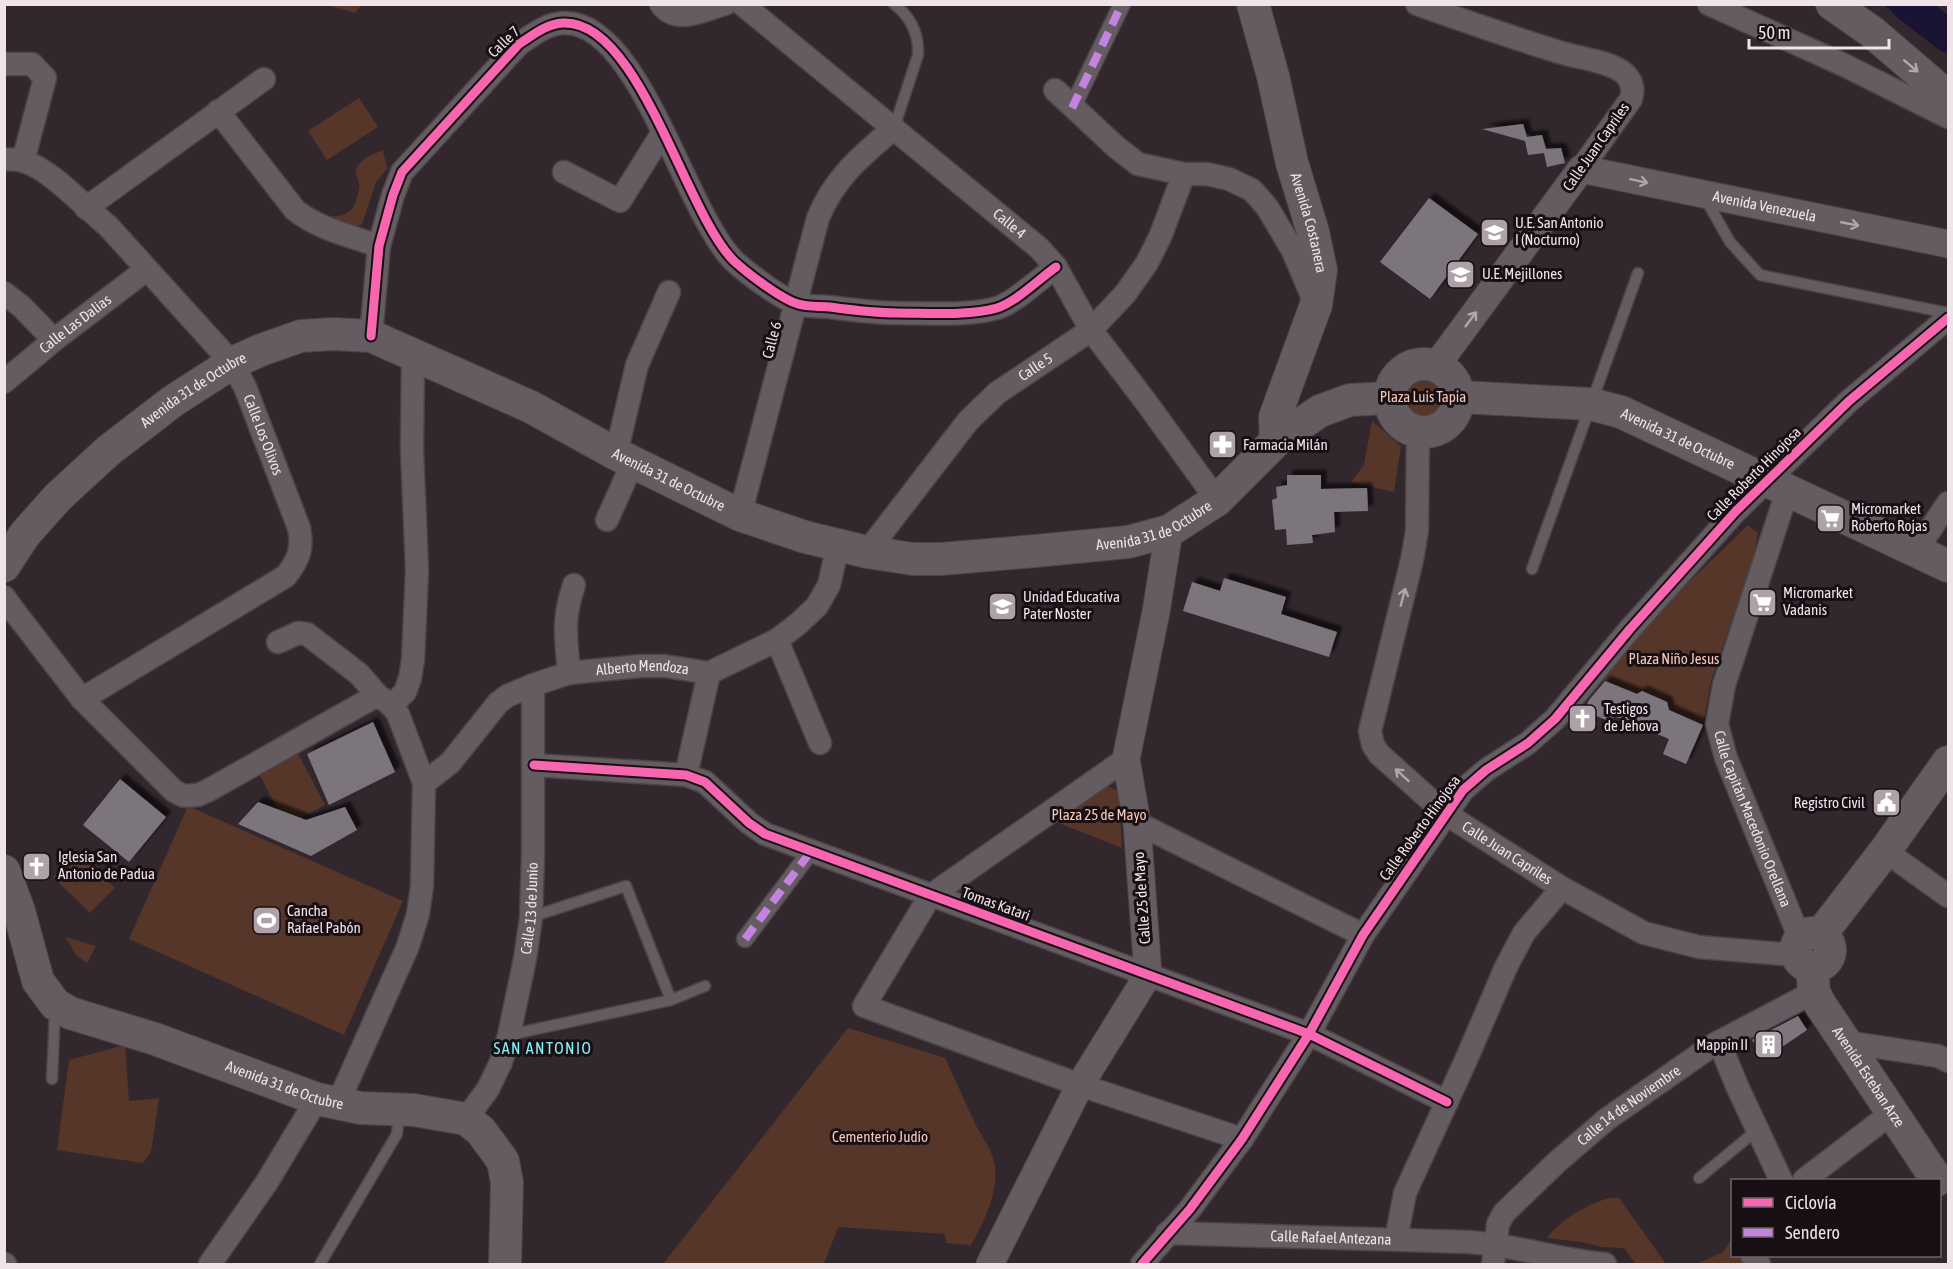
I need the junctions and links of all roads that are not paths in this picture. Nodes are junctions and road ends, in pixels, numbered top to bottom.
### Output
1 (661, 4) edge
2 (725, 4) edge
3 (742, 4) edge
4 (894, 4) edge
5 (1122, 4) edge
6 (1418, 4) edge
7 (1709, 4) edge
8 (1832, 4) edge
9 (1253, 7) edge
10 (4, 64) edge
11 (264, 80) dead end
12 (1054, 90) dead end
13 (1948, 97) edge
14 (1072, 108) junction
15 (218, 111) junction
16 (1948, 117) edge
17 (894, 128) junction
18 (663, 132) junction
19 (14, 160) edge
20 (1581, 170) junction
21 (564, 172) dead end
22 (1184, 174) junction
23 (1704, 195) junction
24 (86, 208) junction
25 (1948, 243) edge
26 (379, 246) junction
27 (1056, 267) junction
28 (147, 270) junction
29 (1638, 273) dead end
30 (669, 292) dead end
31 (4, 293) edge
32 (797, 304) junction
33 (1316, 305) junction
34 (1948, 313) edge
35 (1948, 318) edge
36 (1091, 330) junction
37 (371, 336) junction
38 (54, 339) junction
39 (413, 356) junction
40 (232, 363) junction
41 (1436, 366) junction
42 (4, 382) edge
43 (1459, 397) junction
44 (1389, 398) junction
45 (1590, 404) junction
46 (1418, 432) junction
47 (1276, 441) junction
48 (624, 458) junction
49 (1777, 487) junction
50 (1217, 500) junction
51 (1948, 503) edge
52 (740, 515) junction
53 (607, 520) dead end
54 (1169, 531) junction
55 (853, 549) junction
56 (1916, 551) junction
57 (4, 566) edge
58 (1948, 566) edge
59 (1532, 569) dead end
60 (574, 585) dead end
61 (4, 597) edge
62 (777, 640) junction
63 (278, 642) dead end
64 (569, 673) junction
65 (709, 673) junction
66 (532, 685) junction
67 (82, 699) junction
68 (386, 701) junction
69 (820, 743) dead end
70 (1126, 759) junction
71 (1948, 762) edge
72 (534, 765) junction
73 (686, 774) junction
74 (424, 783) junction
75 (1446, 814) junction
76 (1137, 823) junction
77 (811, 851) junction
78 (1885, 851) junction
79 (4, 871) edge
80 (1562, 888) junction
81 (930, 896) junction
82 (1948, 896) edge
83 (12, 913) edge
84 (531, 918) junction
85 (1363, 934) junction
86 (745, 939) dead end
87 (1809, 957) junction
88 (1148, 975) junction
89 (705, 986) dead end
90 (671, 1000) junction
91 (55, 1004) junction
92 (1309, 1034) junction
93 (509, 1035) junction
94 (1719, 1042) junction
95 (1845, 1042) junction
96 (1948, 1061) edge
97 (52, 1079) dead end
98 (1080, 1085) junction
99 (327, 1101) junction
100 (1448, 1102) junction
101 (399, 1110) junction
102 (1893, 1112) junction
103 (466, 1119) junction
104 (1757, 1130) junction
105 (1242, 1138) junction
106 (1699, 1178) dead end
107 (1781, 1179) edge
108 (1805, 1179) edge
109 (1936, 1179) edge
110 (1167, 1233) junction
111 (1396, 1239) junction
112 (1493, 1254) edge
113 (210, 1264) edge
114 (320, 1264) edge
115 (506, 1264) edge
116 (990, 1264) edge
117 (1142, 1264) edge
118 (1605, 1264) edge

1 - 2 street
3 - 17 street, Calle 4
4 - 17 lane
5 - 14 street
6 - 20 street, Calle Juan Capriles
7 - 16 street
8 -> 13 main road
9 - 33 main road, Avenida Costanera
10 - 19 street
11 - 15 street
12 - 14 street
14 - 22 street
15 - 24 street
15 - 26 street
17 - 27 street, Calle 4
17 - 32 street, Calle 6
18 - 21 street
18 - 26 street, Calle 7
18 - 32 street, Calle 7
19 - 24 street, Calle Los Olivos
20 -> 23 street, Avenida Venezuela
41 -> 20 street, Calle Juan Capriles
22 - 33 street
22 - 36 street, Calle 5
23 -> 25 street, Avenida Venezuela
23 - 34 lane
24 - 28 street, Calle Los Olivos
26 - 37 street, Calle 7
27 - 32 street
27 - 36 street, Calle 4
28 - 38 street, Calle Las Dalias
28 - 40 street, Calle Los Olivos
29 - 45 lane
30 - 48 street
31 - 38 street
32 - 52 street, Calle 6
33 - 47 main road, Avenida Costanera
35 - 49 street, Calle Roberto Hinojosa
36 - 50 street, Calle 4
36 - 55 street, Calle 5
37 - 39 main road, Avenida 31 de Octubre
37 - 40 main road, Avenida 31 de Octubre
38 - 42 street, Calle Las Dalias
39 - 48 main road, Avenida 31 de Octubre
39 - 68 street
40 - 57 main road, Avenida 31 de Octubre
40 - 67 street, Calle Los Olivos
41 - 43 main road
41 - 44 main road
43 - 45 main road, Avenida 31 de Octubre
43 - 46 main road
44 - 46 main road
44 - 47 main road, Avenida 31 de Octubre
45 - 49 main road, Avenida 31 de Octubre
45 - 59 lane
75 -> 46 street, Calle Juan Capriles
47 - 50 main road, Avenida 31 de Octubre
48 - 52 main road, Avenida 31 de Octubre
48 - 53 street
49 - 56 main road, Avenida 31 de Octubre
49 - 75 street, Calle Roberto Hinojosa
49 - 87 street, Calle Capitán Macedonio Orellana
50 - 54 main road, Avenida 31 de Octubre
51 - 56 street
52 - 55 main road, Avenida 31 de Octubre
54 - 55 main road, Avenida 31 de Octubre
54 - 70 street, Calle 25 de Mayo
55 - 62 street, Alberto Mendoza
56 - 58 main road, Avenida 31 de Octubre
60 - 64 street
61 - 67 street
62 - 65 street, Alberto Mendoza
62 - 69 street
63 - 68 street
64 - 65 street, Alberto Mendoza
64 - 66 street, Alberto Mendoza
65 - 73 street
66 - 72 street, Calle 13 de Junio
66 - 74 street, Alberto Mendoza
67 - 68 street
68 - 74 street
70 - 76 street, Calle 25 de Mayo
70 - 81 street
71 - 78 main road
72 - 73 street, Tomas Katari
72 - 84 street, Calle 13 de Junio
73 - 77 street, Tomas Katari
74 - 99 street
75 - 80 street, Calle Juan Capriles
75 - 85 street, Calle Roberto Hinojosa
76 - 85 street
76 - 88 street, Calle 25 de Mayo
77 - 81 street, Tomas Katari
77 - 86 street
78 - 82 street
78 - 87 main road
79 - 83 main road, Avenida 31 de Octubre
80 - 87 street, Calle Juan Capriles
80 - 100 street
81 - 88 street, Tomas Katari
81 - 98 street
83 - 91 main road, Avenida 31 de Octubre
84 - 90 lane
84 - 93 street, Calle 13 de Junio
85 - 92 street, Calle Roberto Hinojosa
87 - 94 street, Calle 14 de Noviembre
87 - 95 main road, Avenida Esteban Arze
88 - 92 street, Tomas Katari
88 - 98 street
89 - 90 lane
90 - 93 lane
91 - 97 lane
91 - 99 main road, Avenida 31 de Octubre
92 - 100 street, Tomas Katari
92 - 105 street, Calle Roberto Hinojosa
93 - 103 street, Calle 13 de Junio
94 - 104 street
94 - 112 street, Calle 14 de Noviembre
95 - 96 street
95 - 102 main road, Avenida Esteban Arze
98 - 105 street
98 - 116 street
99 - 101 main road, Avenida 31 de Octubre
99 - 113 street
100 - 111 street
101 - 103 main road, Avenida 31 de Octubre
101 - 114 lane
102 - 108 street
102 - 109 main road, Avenida Esteban Arze
103 - 115 main road
104 - 106 lane
104 - 107 street
105 - 110 street, Calle Roberto Hinojosa
110 - 111 street, Calle Rafael Antezana
110 - 117 street, Calle Roberto Hinojosa
111 - 112 street, Calle Rafael Antezana
112 - 118 street, Calle Rafael Antezana

